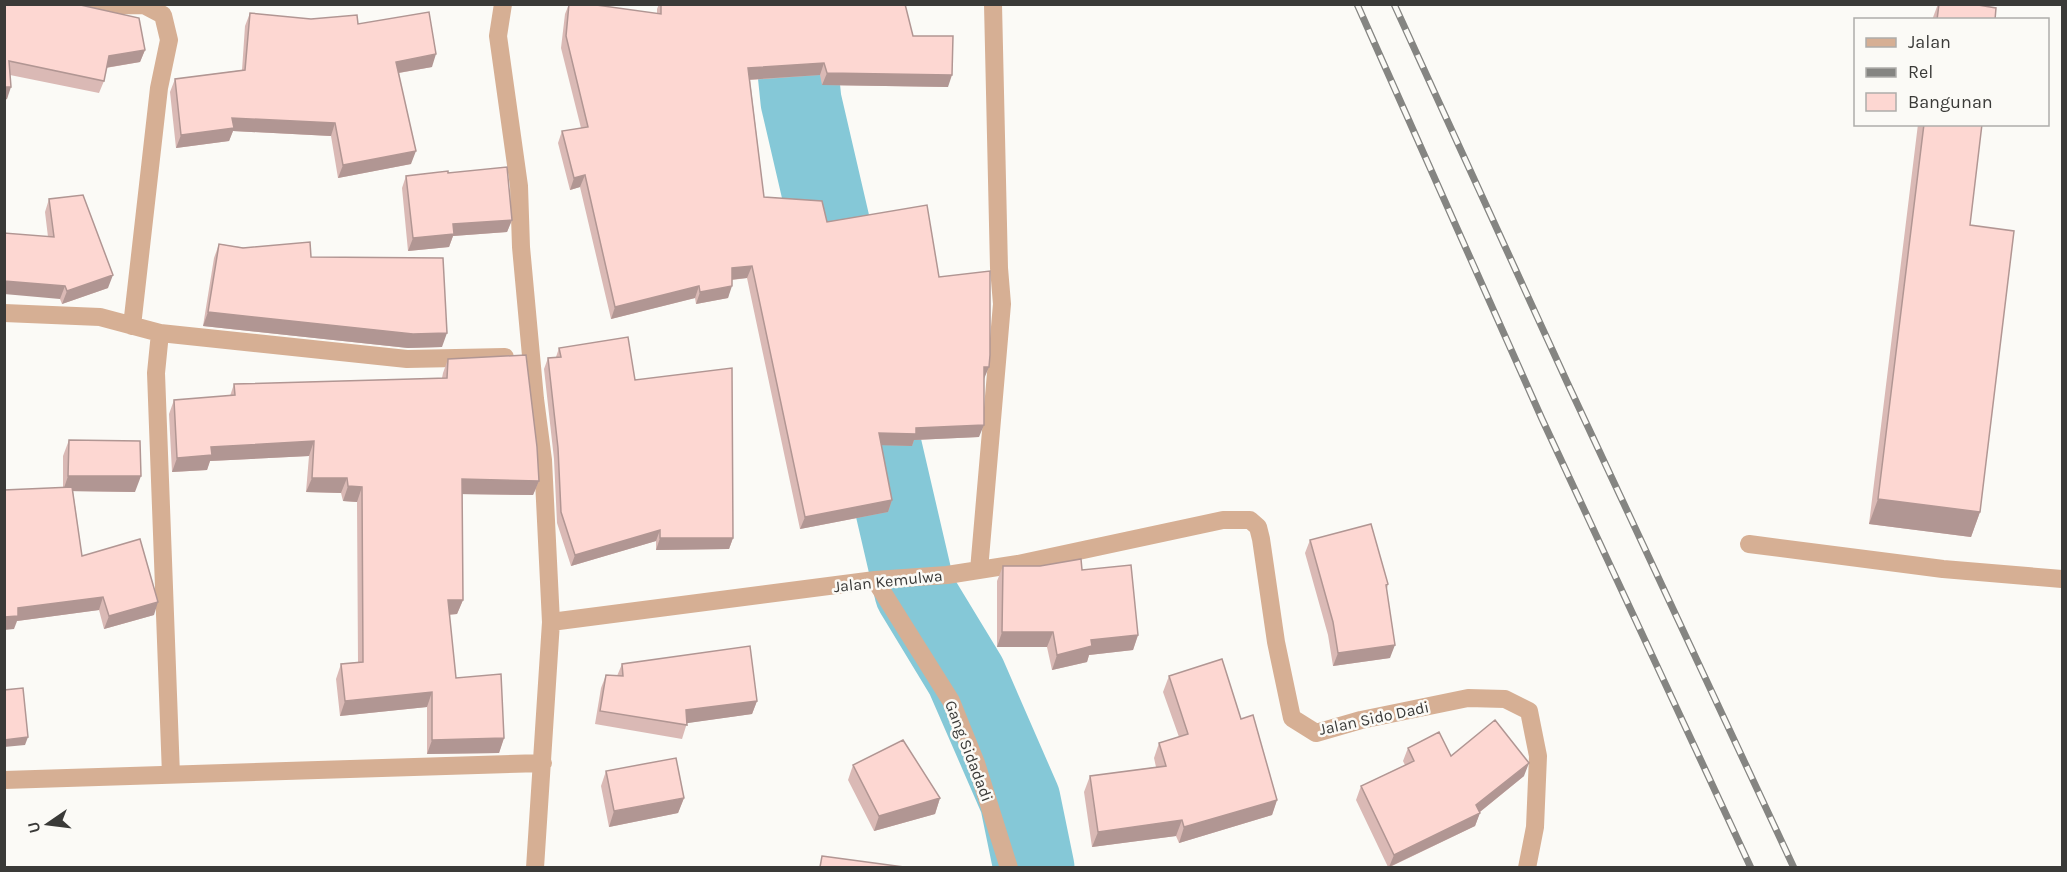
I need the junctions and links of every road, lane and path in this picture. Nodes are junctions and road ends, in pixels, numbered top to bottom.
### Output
1 (503, 4) edge
2 (993, 4) edge
3 (44, 6) edge
4 (4, 312) edge
5 (132, 326) junction
6 (160, 333) junction
7 (531, 358) junction
8 (1223, 520) joint
9 (1749, 544) dead end
10 (979, 570) junction
11 (2062, 579) edge
12 (875, 580) junction
13 (551, 622) junction
14 (543, 763) junction
15 (171, 775) junction
16 (4, 780) edge
17 (535, 867) edge
18 (1009, 867) edge
19 (1527, 867) edge

1 - 7 street
2 - 10 street
3 - 5 street
4 - 5 street
5 - 6 street
6 - 7 street
6 - 15 street
7 - 13 street
8 - 10 street, Jalan Kemulwa
8 - 19 street, Jalan Sido Dadi
9 - 11 street
10 - 12 street, Jalan Kemulwa
12 - 13 street, Jalan Kemulwa
12 - 18 street, Gang Sidadadi
13 - 14 street
14 - 15 street
14 - 17 street
15 - 16 street

